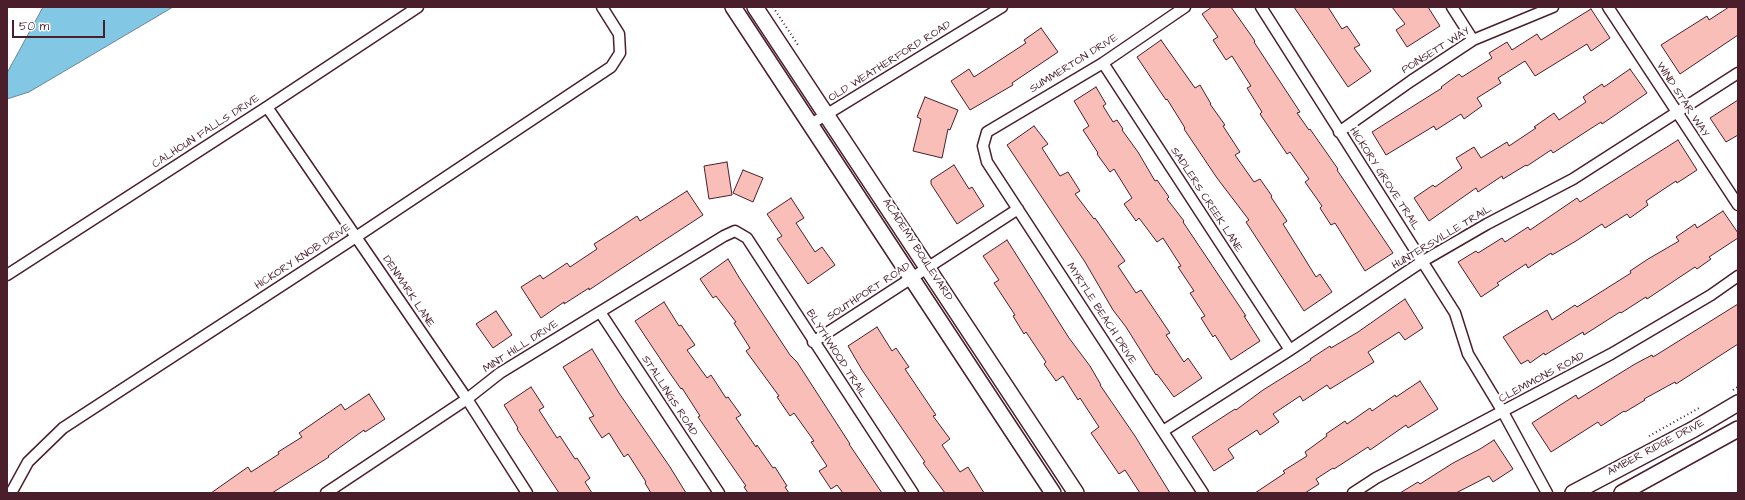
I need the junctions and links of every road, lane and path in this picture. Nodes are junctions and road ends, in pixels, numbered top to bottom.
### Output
1 (602, 7) edge
2 (733, 7) edge
3 (755, 7) edge
4 (1002, 7) edge
5 (1185, 7) edge
6 (1261, 7) edge
7 (1452, 7) edge
8 (1553, 7) edge
9 (1608, 7) edge
10 (413, 8) edge
11 (1473, 40) junction
12 (1103, 63) junction
13 (1738, 73) edge
14 (267, 107) junction
15 (1676, 113) junction
16 (828, 114) junction
17 (811, 124) junction
18 (1339, 132) junction
19 (983, 146) joint
20 (1738, 205) edge
21 (1018, 209) junction
22 (735, 231) joint
23 (356, 237) junction
24 (1423, 261) junction
25 (928, 268) junction
26 (7, 275) edge
27 (1738, 276) edge
28 (912, 278) junction
29 (600, 312) junction
30 (813, 342) junction
31 (1290, 350) junction
32 (467, 399) junction
33 (1738, 403) edge
34 (1503, 412) junction
35 (1738, 429) edge
36 (1163, 431) junction
37 (337, 490) edge
38 (11, 493) edge
39 (326, 493) edge
40 (527, 493) edge
41 (719, 493) edge
42 (913, 493) edge
43 (1053, 493) edge
44 (1076, 493) edge
45 (1203, 493) edge
46 (1353, 493) edge
47 (1547, 493) edge
48 (1573, 493) edge
49 (1622, 493) edge

1 - 23 street, HICKORY KNOB DRIVE
2 - 17 main road, ACADEMY BOULEVARD
3 - 16 main road, ACADEMY BOULEVARD
4 - 16 street, OLD WEATHERFORD ROAD
5 - 12 street, SUMMERTON DRIVE
6 - 18 street, HICKORY GROVE TRAIL
7 - 11 street
8 - 11 street, POINSETT WAY
9 - 15 street, WIND STAR WAY
10 - 14 street, CALHOUN FALLS DRIVE
11 - 18 street, POINSETT WAY
12 - 19 street, SUMMERTON DRIVE
12 - 31 street, SADLERS CREEK LANE
13 - 15 street, HUNTERSVILLE TRAIL
14 - 23 street, DENMARK LANE
14 - 26 street, CALHOUN FALLS DRIVE
15 - 20 street, WIND STAR WAY
15 - 24 street, HUNTERSVILLE TRAIL
16 - 17 street, OLD WEATHERFORD ROAD
16 - 25 main road, ACADEMY BOULEVARD
17 - 28 main road, ACADEMY BOULEVARD
18 - 24 street, HICKORY GROVE TRAIL
19 - 21 street, MYRTLE BEACH DRIVE
21 - 25 street, SOUTHPORT ROAD
21 - 36 street, MYRTLE BEACH DRIVE
22 - 29 street, MINT HILL DRIVE
22 - 30 street, BLYTHWOOD TRAIL
23 - 32 street, DENMARK LANE
23 - 38 street, HICKORY KNOB DRIVE
24 - 31 street, HUNTERSVILLE TRAIL
24 - 34 street, HICKORY GROVE TRAIL
25 - 28 street, SOUTHPORT ROAD
25 - 44 main road, ACADEMY BOULEVARD
27 - 34 street, CLEMMONS ROAD
28 - 30 street, SOUTHPORT ROAD
28 - 43 main road, ACADEMY BOULEVARD
29 - 32 street, MINT HILL DRIVE
29 - 41 street, STALLINGS ROAD
30 - 42 street, BLYTHWOOD TRAIL
31 - 36 street, HUNTERSVILLE TRAIL
32 - 37 street, MINT HILL DRIVE
32 - 40 street, DENMARK LANE
33 - 48 main road, AMBER RIDGE DRIVE
34 - 46 street, CLEMMONS ROAD
34 - 47 street, HICKORY GROVE TRAIL
35 - 49 main road, AMBER RIDGE DRIVE
36 - 45 street, MYRTLE BEACH DRIVE
37 - 39 street, MINT HILL DRIVE

